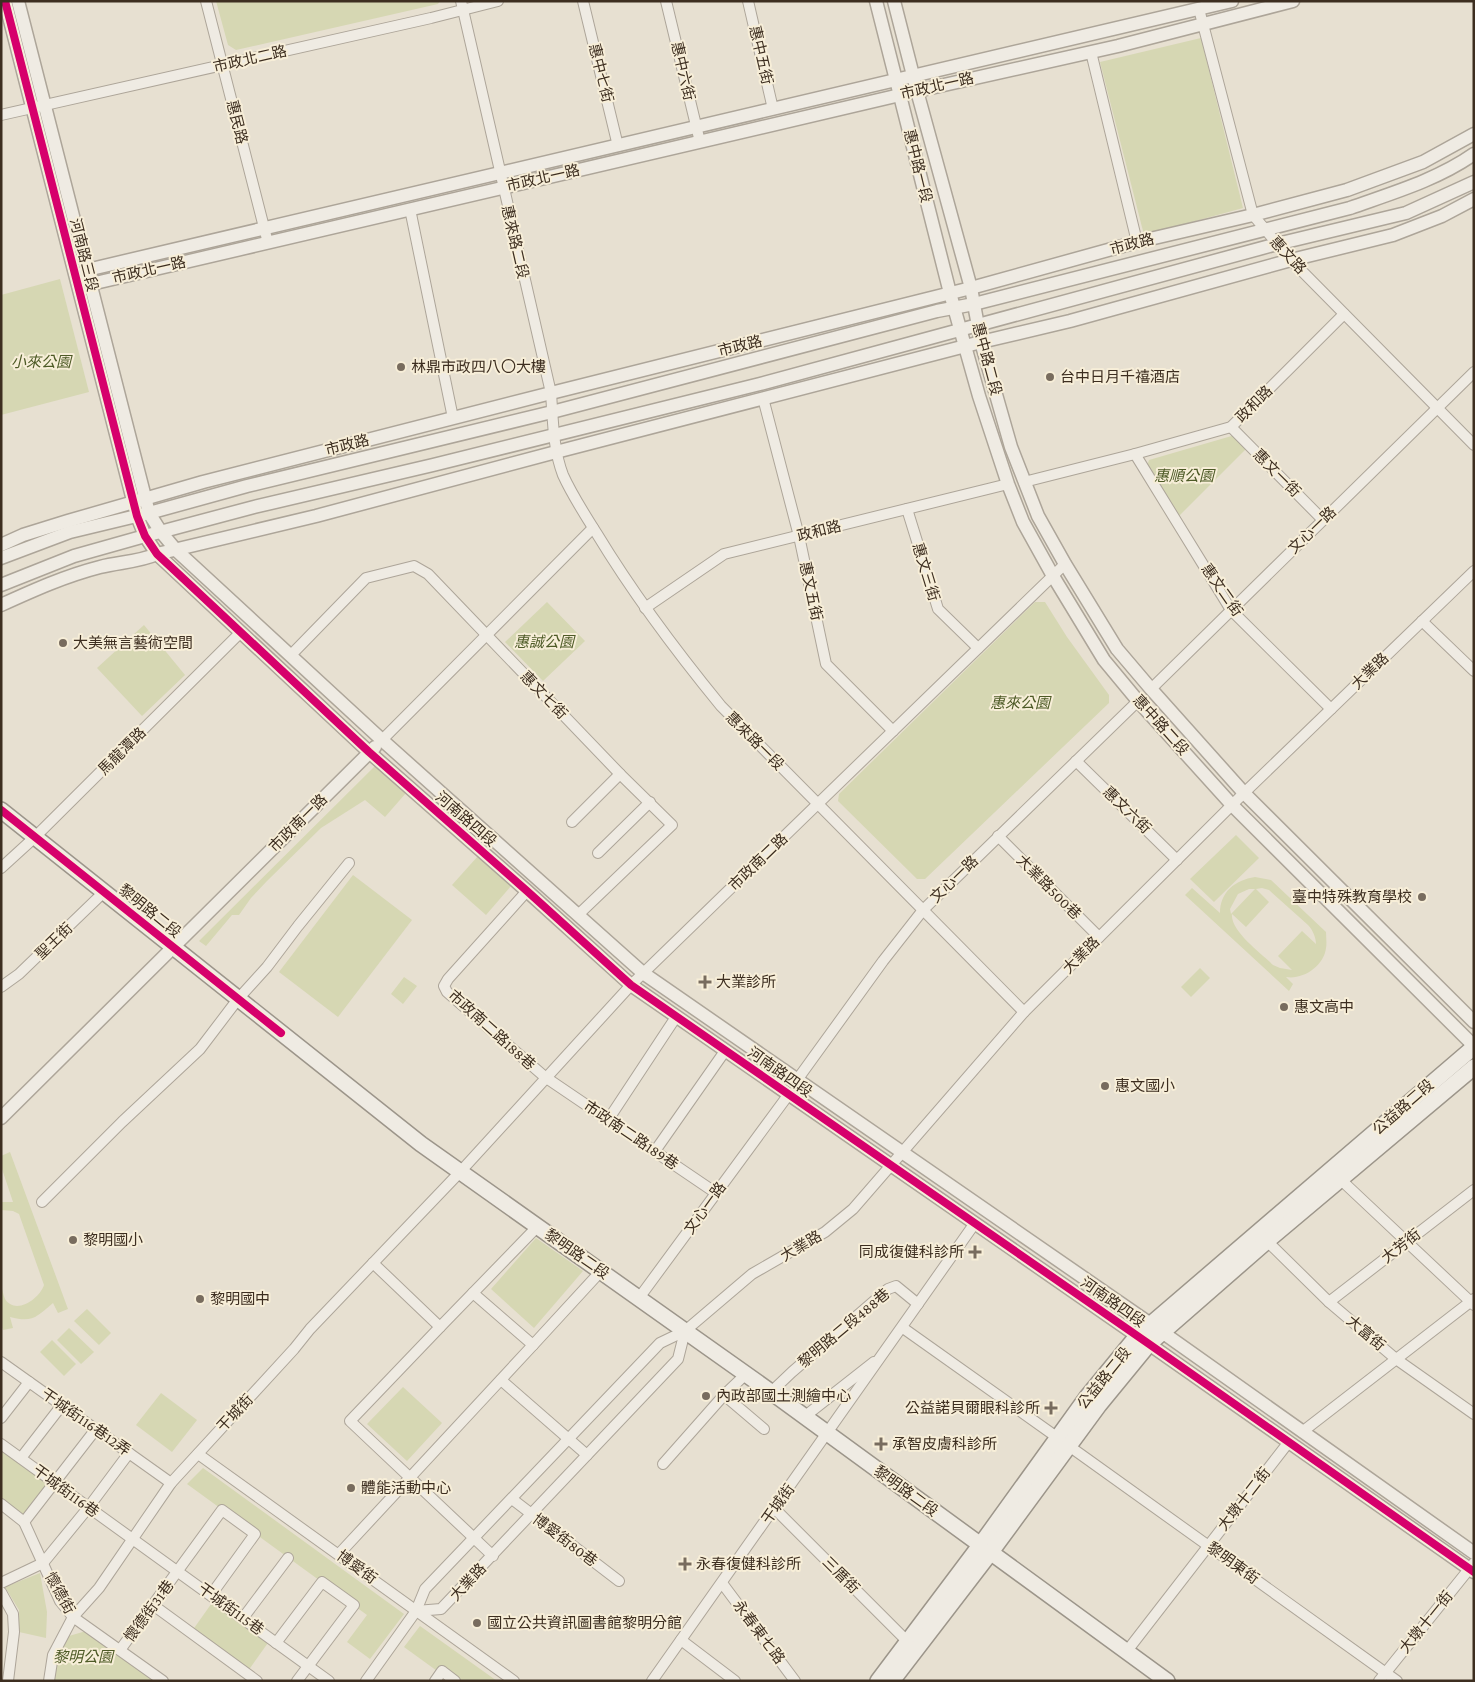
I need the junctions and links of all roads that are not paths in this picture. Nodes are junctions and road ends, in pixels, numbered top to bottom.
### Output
1 (5, 1) edge
2 (18, 1) edge
3 (206, 1) edge
4 (498, 1) edge
5 (583, 1) edge
6 (666, 1) edge
7 (748, 1) edge
8 (876, 1) edge
9 (894, 1) edge
10 (1232, 1) edge
11 (1293, 1) edge
12 (462, 5) edge
13 (1199, 9) junction
14 (1203, 24) junction
15 (1092, 52) junction
16 (222, 65) junction
17 (913, 76) junction
18 (896, 80) junction
19 (917, 91) junction
20 (900, 95) junction
21 (38, 106) junction
22 (773, 109) junction
23 (1, 115) edge
24 (696, 127) junction
25 (1474, 134) edge
26 (700, 142) junction
27 (618, 146) junction
28 (1474, 154) edge
29 (500, 173) junction
30 (1474, 182) edge
31 (503, 188) junction
32 (1474, 200) edge
33 (410, 209) junction
34 (1253, 215) junction
35 (264, 229) junction
36 (1264, 230) junction
37 (1137, 242) junction
38 (268, 243) junction
39 (1276, 244) junction
40 (1291, 260) junction
41 (87, 270) junction
42 (76, 278) junction
43 (91, 284) junction
44 (971, 288) junction
45 (950, 293) junction
46 (974, 304) junction
47 (954, 308) junction
48 (1344, 314) junction
49 (978, 326) junction
50 (960, 330) junction
51 (981, 342) junction
52 (965, 346) junction
53 (1474, 372) edge
54 (551, 393) junction
55 (763, 398) junction
56 (1437, 408) junction
57 (453, 418) junction
58 (553, 424) junction
59 (1231, 427) junction
60 (1474, 445) edge
61 (556, 452) junction
62 (1135, 454) junction
63 (1024, 482) junction
64 (1008, 484) junction
65 (146, 498) junction
66 (133, 502) junction
67 (907, 509) junction
68 (143, 514) junction
69 (1323, 520) junction
70 (593, 528) junction
71 (161, 532) junction
72 (145, 536) junction
73 (799, 536) junction
74 (1, 545) edge
75 (176, 550) junction
76 (157, 554) junction
77 (1, 558) edge
78 (1065, 564) junction
79 (1474, 571) edge
80 (1053, 576) junction
81 (1, 585) edge
82 (1, 604) edge
83 (644, 608) junction
84 (1231, 610) junction
85 (1422, 621) junction
86 (241, 632) junction
87 (487, 635) junction
88 (978, 648) junction
89 (291, 655) junction
90 (1474, 671) edge
91 (1151, 688) junction
92 (1138, 701) junction
93 (1331, 709) junction
94 (893, 731) junction
95 (382, 740) junction
96 (370, 752) junction
97 (1076, 761) junction
98 (620, 774) junction
99 (1244, 793) junction
100 (649, 802) junction
101 (817, 804) junction
102 (1232, 805) junction
103 (1, 810) edge
104 (572, 822) dead end
105 (998, 836) junction
106 (35, 837) junction
107 (598, 854) dead end
108 (1177, 860) junction
109 (349, 862) dead end
110 (1, 868) edge
111 (527, 891) junction
112 (104, 892) junction
113 (922, 910) junction
114 (579, 914) junction
115 (1099, 937) junction
116 (173, 947) junction
117 (643, 973) junction
118 (631, 985) junction
119 (1, 986) edge
120 (238, 999) junction
121 (1024, 1012) junction
122 (676, 1017) junction
123 (1474, 1022) edge
124 (1474, 1046) edge
125 (725, 1050) junction
126 (1474, 1067) edge
127 (546, 1077) junction
128 (798, 1080) junction
129 (789, 1094) junction
130 (1, 1118) edge
131 (608, 1120) junction
132 (655, 1151) junction
133 (902, 1153) junction
134 (892, 1165) junction
135 (461, 1172) junction
136 (1340, 1179) junction
137 (1474, 1190) edge
138 (716, 1193) junction
139 (42, 1202) dead end
140 (975, 1223) junction
141 (538, 1226) junction
142 (1267, 1241) junction
143 (1406, 1242) junction
144 (373, 1263) junction
145 (601, 1271) junction
146 (473, 1293) junction
147 (639, 1298) junction
148 (1329, 1302) junction
149 (1472, 1302) edge
150 (918, 1304) junction
151 (440, 1327) junction
152 (902, 1328) junction
153 (1156, 1328) junction
154 (685, 1331) junction
155 (1143, 1340) junction
156 (533, 1345) junction
157 (883, 1355) junction
158 (1396, 1359) junction
159 (1, 1362) edge
160 (746, 1374) junction
161 (501, 1380) junction
162 (28, 1382) junction
163 (771, 1392) junction
164 (724, 1395) junction
165 (62, 1405) junction
166 (1474, 1414) edge
167 (804, 1417) junction
168 (1, 1418) edge
169 (96, 1429) junction
170 (764, 1429) dead end
171 (1302, 1432) junction
172 (827, 1434) junction
173 (569, 1439) junction
174 (1063, 1442) junction
175 (1288, 1443) junction
176 (1, 1444) edge
177 (129, 1452) junction
178 (198, 1454) junction
179 (587, 1455) junction
180 (21, 1458) junction
181 (663, 1464) dead end
182 (410, 1477) junction
183 (54, 1483) junction
184 (171, 1483) junction
185 (512, 1499) junction
186 (1, 1504) edge
187 (88, 1508) junction
188 (774, 1509) junction
189 (531, 1514) junction
190 (24, 1522) junction
191 (132, 1538) junction
192 (475, 1538) junction
193 (1208, 1545) junction
194 (986, 1548) junction
195 (1474, 1553) edge
196 (339, 1554) junction
197 (492, 1556) junction
198 (288, 1558) dead end
199 (43, 1563) junction
200 (1472, 1568) edge
201 (178, 1571) junction
202 (619, 1581) dead end
203 (1, 1583) edge
204 (722, 1583) junction
205 (1, 1592) edge
206 (211, 1595) junction
207 (153, 1605) junction
208 (416, 1611) junction
209 (73, 1618) junction
210 (243, 1618) junction
211 (681, 1640) junction
212 (276, 1642) junction
213 (908, 1642) junction
214 (120, 1650) junction
215 (1127, 1650) junction
216 (309, 1666) junction
217 (723, 1672) junction
218 (1382, 1677) edge
219 (159, 1680) edge
220 (8, 1681) edge
221 (49, 1681) edge
222 (257, 1681) edge
223 (297, 1681) edge
224 (329, 1681) edge
225 (366, 1681) edge
226 (435, 1681) edge
227 (455, 1681) edge
228 (514, 1681) edge
229 (652, 1681) edge
230 (716, 1681) edge
231 (735, 1681) edge
232 (795, 1681) edge
233 (878, 1681) edge
234 (892, 1681) edge
235 (1167, 1681) edge
236 (1397, 1681) edge

1 - 21 street, 河南路三段
2 - 21 street, 河南路三段
3 - 16 street, 惠民路
4 - 12 street, 市政北二路
5 - 27 street, 惠中七街
6 - 24 street, 惠中六街
7 - 22 street, 惠中五街
8 - 18 street, 惠中路一段
9 - 17 street, 惠中路一段
10 - 13 street, 市政北一路
11 - 14 street, 市政北一路
12 - 16 street, 市政北二路
12 - 29 street, 惠來路二段
13 - 14 street, 惠文路
13 - 17 street, 市政北一路
14 - 15 street, 市政北一路
14 - 34 street, 惠文路
15 - 19 street, 市政北一路
15 - 37 street
16 - 21 street, 市政北二路
16 - 35 street, 惠民路
17 - 18 street, 市政北一路
17 - 19 street, 惠中路一段
18 - 20 street, 惠中路一段
18 - 22 street, 市政北一路
19 - 20 street, 市政北一路
19 - 44 street, 惠中路一段
20 - 26 street, 市政北一路
20 - 45 street, 惠中路一段
21 - 23 street, 市政北二路
21 - 41 street, 河南路三段
21 - 42 street, 河南路三段
22 - 24 street, 市政北一路
24 - 26 street, 惠中六街
24 - 27 street, 市政北一路
25 - 34 street, 市政路
26 - 31 street, 市政北一路
27 - 29 street, 市政北一路
28 - 36 street, 市政路
29 - 31 street, 惠來路二段
29 - 35 street, 市政北一路
30 - 39 street, 市政路
31 - 33 street, 市政北一路
31 - 54 street, 惠來路二段
32 - 40 street
33 - 38 street, 市政北一路
33 - 57 street
34 - 36 street, 惠文路
34 - 37 street, 市政路
35 - 38 street, 惠民路
35 - 41 street, 市政北一路
36 - 39 street, 惠文路
36 - 46 street, 市政路
37 - 44 street, 市政路
38 - 43 street, 市政北一路
39 - 40 street, 惠文路
39 - 49 street, 市政路
40 - 48 street, 惠文路
40 - 51 street
41 - 42 street, 市政北一路
41 - 43 street, 河南路三段
42 - 43 street
42 - 66 street, 河南路三段
43 - 65 street, 河南路三段
44 - 45 street, 市政路
44 - 46 street, 惠中路一段
45 - 47 street, 惠中路一段
45 - 54 street, 市政路
46 - 47 street, 市政路
46 - 49 street, 惠中路二段
47 - 50 street, 惠中路一段
47 - 58 street, 市政路
48 - 56 street, 惠文路
48 - 59 street, 政和路
49 - 50 street, 市政路
49 - 51 street, 惠中路二段
50 - 52 street, 惠中路二段
50 - 58 street, 市政路
51 - 52 street
51 - 63 street, 惠中路二段
52 - 55 street
52 - 64 street, 惠中路二段
53 - 56 street, 文心一路
54 - 57 street, 市政路
54 - 58 street, 惠來路二段
55 - 61 street
55 - 73 street, 惠文五街
56 - 60 street, 惠文路
56 - 69 street, 文心一路
57 - 65 street, 市政路
58 - 61 street, 惠來路一段
58 - 68 street, 市政路
58 - 71 street, 市政路
59 - 62 street, 政和路
59 - 69 street, 惠文一街
61 - 70 street, 惠來路一段
61 - 75 street
62 - 63 street, 政和路
62 - 84 street, 惠文二街
63 - 78 street, 惠中路二段
64 - 67 street, 政和路
64 - 80 street, 惠中路二段
65 - 66 street, 市政路
65 - 68 street, 河南路三段
66 - 68 street, 河南路三段
66 - 74 street, 市政路
67 - 73 street, 政和路
67 - 88 street, 惠文三街
68 - 71 street, 河南路三段
68 - 72 street, 河南路四段
68 - 77 street, 市政路
69 - 84 street, 文心一路
70 - 83 street, 惠來路一段
70 - 87 street, 市政南一路
71 - 72 street, 市政路
71 - 75 street, 河南路三段
72 - 76 street, 河南路四段
72 - 81 street, 市政路
73 - 83 street, 政和路
73 - 94 street, 惠文五街
75 - 76 street
75 - 89 street, 河南路四段
76 - 82 street
76 - 86 street, 河南路四段
78 - 80 street, 市政南二路
78 - 91 street, 惠中路二段
79 - 85 street, 大業路
80 - 88 street, 市政南二路
80 - 92 street, 惠中路二段
83 - 101 street, 惠來路一段
84 - 91 street, 文心一路
84 - 93 street, 惠文二街
85 - 90 street
85 - 93 street, 大業路
86 - 96 street, 河南路四段
86 - 106 street, 馬龍潭路
87 - 89 street, 惠文七街
87 - 95 street, 市政南一路
87 - 98 street, 惠文七街
88 - 94 street, 市政南二路
89 - 95 street, 河南路四段
91 - 99 street, 惠中路二段
92 - 97 street, 文心一路
92 - 102 street, 惠中路二段
93 - 99 street, 大業路
94 - 101 street, 市政南二路
95 - 96 street, 市政南一路
95 - 114 street, 河南路四段
96 - 111 street, 河南路四段
96 - 116 street, 市政南一路
97 - 105 street, 文心一路
97 - 108 street, 惠文六街
98 - 100 street, 惠文七街
98 - 104 street
99 - 102 street, 大業路
99 - 123 street, 惠中路二段
100 - 107 street
100 - 114 street, 惠文七街
101 - 113 street, 惠來路一段
101 - 117 street, 市政南二路
102 - 108 street, 大業路
102 - 124 street, 惠中路二段
103 - 106 main road, 黎明路二段
105 - 113 street, 文心一路
105 - 115 street, 大業路500巷
106 - 110 street, 馬龍潭路
106 - 112 main road, 黎明路二段
108 - 115 street, 大業路
109 - 120 street
111 - 118 street, 河南路四段
111 - 127 street, 市政南二路188巷
112 - 116 main road, 黎明路二段
112 - 119 street, 聖王街
113 - 121 street, 惠來路一段
113 - 128 street, 文心一路
114 - 117 street, 河南路四段
115 - 121 street, 大業路
116 - 120 main road, 黎明路二段
116 - 130 street, 市政南一路
117 - 118 street, 市政南二路
117 - 128 street, 河南路四段
118 - 122 street, 河南路四段
118 - 127 street, 市政南二路
120 - 135 main road, 黎明路二段
120 - 139 street
121 - 133 street, 大業路
122 - 125 street, 河南路四段
122 - 131 street
124 - 153 main road, 公益路二段
125 - 129 street, 河南路四段
125 - 132 street
126 - 136 main road, 公益路二段
127 - 131 street, 市政南二路189巷
127 - 135 street, 市政南二路
128 - 133 street, 河南路四段
129 - 134 street, 河南路四段
129 - 138 street, 文心一路
131 - 132 street, 市政南二路189巷
132 - 138 street, 市政南二路189巷
133 - 134 street, 大業路
133 - 153 street, 河南路四段
134 - 140 street, 河南路四段
134 - 154 street, 大業路
135 - 141 main road, 黎明路二段
135 - 144 street, 干城街
136 - 142 main road, 公益路二段
136 - 143 street
137 - 143 street, 大芳街
138 - 147 street, 文心一路
140 - 150 street, 干城街
140 - 155 street, 河南路四段
141 - 145 main road, 黎明路二段
141 - 146 street
142 - 148 street, 大富街
142 - 153 main road, 公益路二段
143 - 148 street, 大芳街
143 - 149 street
144 - 151 street
144 - 178 street, 干城街
145 - 147 main road, 黎明路二段
145 - 156 street
146 - 151 street
146 - 156 street
147 - 154 main road, 黎明路二段
148 - 158 street, 大富街
149 - 158 street
150 - 152 street, 干城街
150 - 163 street, 黎明路二段488巷
151 - 182 street
152 - 157 street, 干城街
152 - 174 street, 黎明東街
153 - 155 main road, 公益路二段
153 - 171 street, 河南路四段
154 - 160 main road, 黎明路二段
154 - 173 street, 大業路
154 - 179 street, 大業路
155 - 174 main road, 公益路二段
155 - 175 street, 河南路四段
156 - 161 street
157 - 167 street
157 - 172 street, 干城街
158 - 166 street, 大富街
158 - 171 street
159 - 162 street, 干城街116巷12弄
160 - 163 main road, 黎明路二段
160 - 164 street
161 - 173 street
161 - 182 street
162 - 165 street, 干城街116巷12弄
162 - 168 street
163 - 167 main road, 黎明路二段
164 - 170 street
164 - 181 street
165 - 169 street, 干城街116巷12弄
165 - 180 street
167 - 172 main road, 黎明路二段
169 - 177 street, 干城街116巷12弄
169 - 183 street
171 - 195 street, 河南路四段
172 - 188 street, 干城街
172 - 194 main road, 黎明路二段
173 - 179 street
173 - 185 street, 大業路
174 - 193 street, 黎明東街
174 - 194 main road, 公益路二段
175 - 193 street, 大墩十二街
175 - 200 street, 河南路四段
176 - 180 street, 干城街116巷
177 - 184 street, 干城街116巷12弄
177 - 187 street
178 - 184 street, 干城街
178 - 196 street, 博愛街
179 - 189 street, 大業路
180 - 183 street, 干城街116巷
182 - 192 street
182 - 196 street
183 - 187 street, 干城街116巷
183 - 190 street
184 - 191 street, 干城街
185 - 189 street, 博愛街80巷
185 - 192 street, 大業路
186 - 190 street, 懷德街
187 - 191 street, 干城街116巷
187 - 199 street
188 - 204 street, 干城街
188 - 213 street, 三厝街
189 - 197 street, 大業路
189 - 202 street, 博愛街80巷
190 - 199 street, 懷德街
191 - 201 street, 干城街115巷
191 - 209 street, 干城街
192 - 197 street
192 - 208 street, 大業路
193 - 215 street, 大墩十二街
193 - 218 street, 黎明東街
194 - 213 main road, 公益路二段
194 - 215 main road, 黎明路二段
194 - 234 main road, 公益路二段
196 - 208 street, 博愛街
197 - 208 street, 大業路
198 - 210 street
199 - 203 street
199 - 209 street, 懷德街
200 - 218 street, 大墩十一街
201 - 206 street, 干城街115巷
201 - 206 street, 懷德街31巷
201 - 207 street, 懷德街31巷
204 - 211 street, 干城街
204 - 232 street, 永春東七路
205 - 220 street
206 - 210 street, 干城街115巷
207 - 214 street, 懷德街31巷
207 - 222 street
208 - 225 street
208 - 228 street, 博愛街
209 - 214 street, 懷德街
209 - 221 street, 干城街
210 - 212 street, 干城街115巷
211 - 217 street
211 - 229 street, 干城街
212 - 216 street, 干城街115巷
212 - 216 street
213 - 233 main road, 公益路二段
214 - 219 street, 懷德街
215 - 235 main road, 黎明路二段
216 - 223 street
216 - 224 street, 干城街115巷
217 - 230 street
217 - 231 street
218 - 236 street, 黎明東街
226 - 227 street

